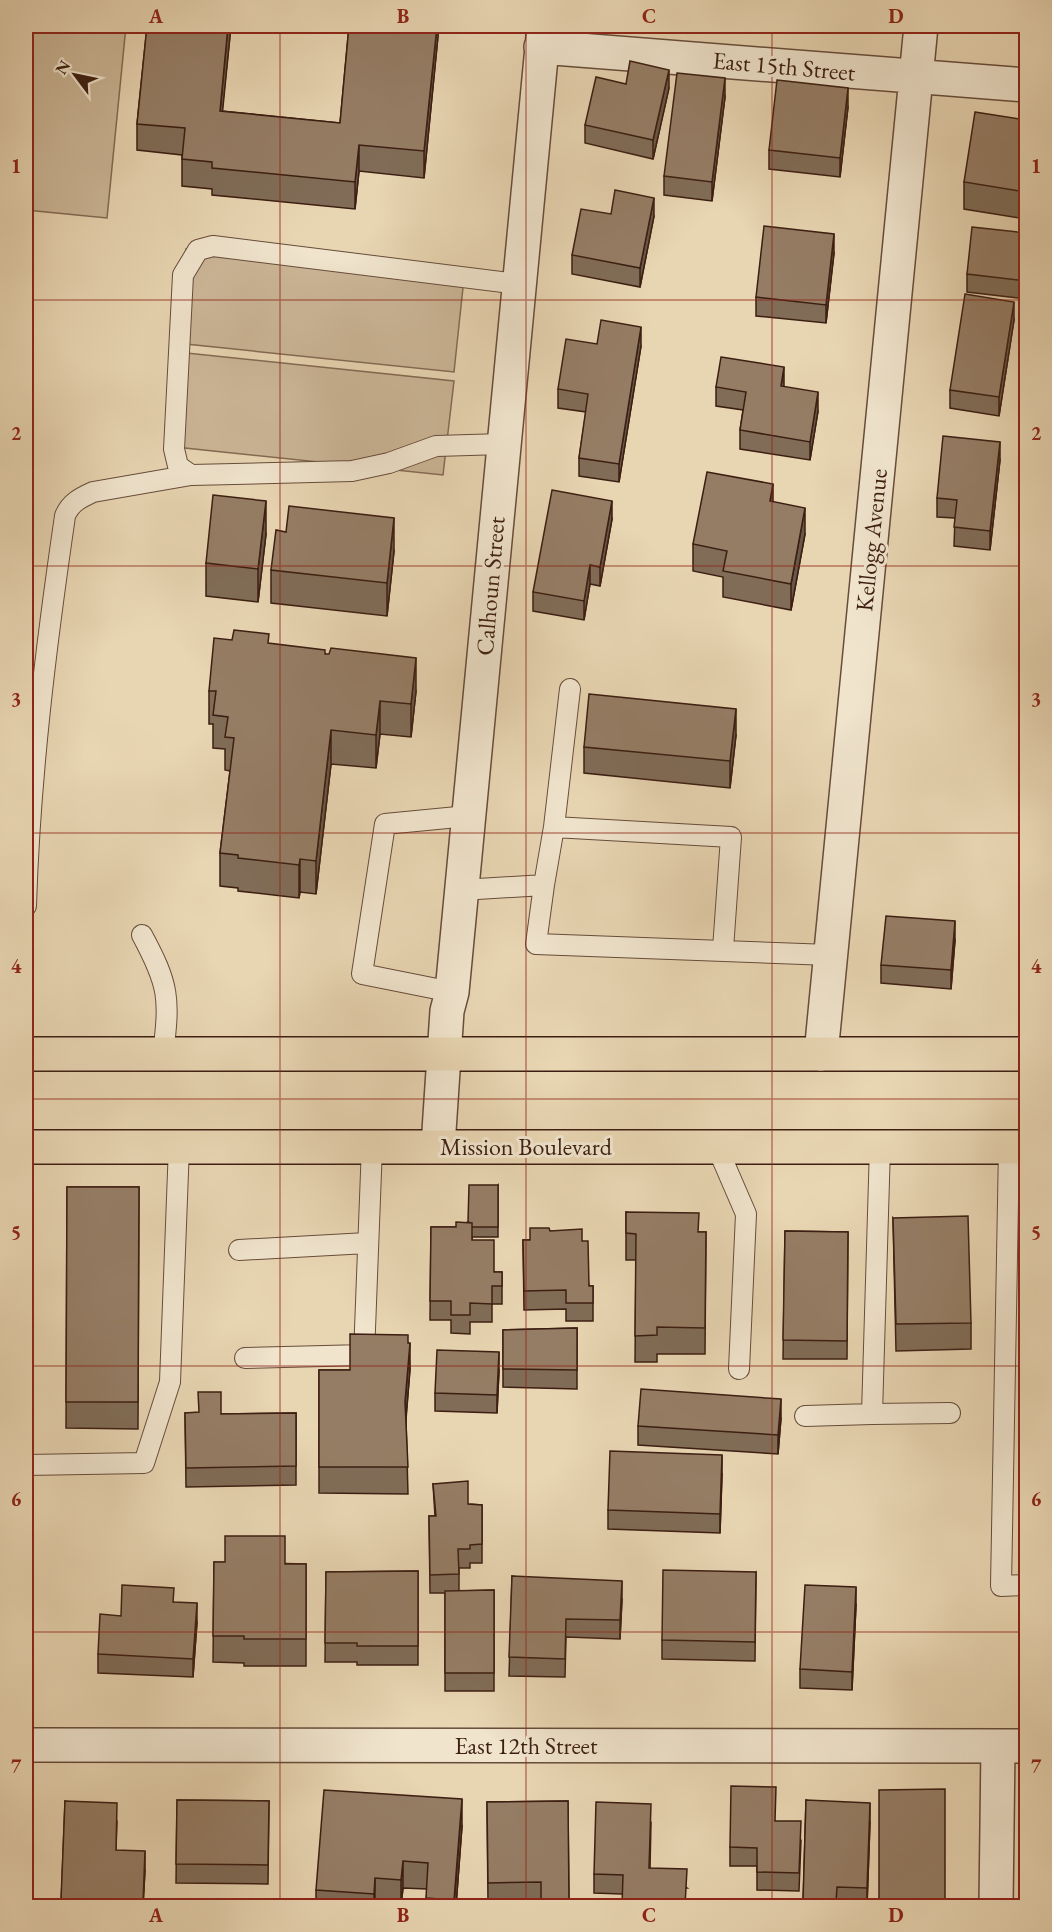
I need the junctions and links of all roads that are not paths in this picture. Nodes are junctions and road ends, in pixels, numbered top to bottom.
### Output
1 (921, 26) edge
2 (542, 36) edge
3 (916, 76) junction
4 (1026, 85) edge
5 (518, 284) junction
6 (503, 444) junction
7 (191, 475) junction
8 (570, 689) dead end
9 (468, 816) junction
10 (554, 827) junction
11 (544, 885) junction
12 (461, 890) junction
13 (26, 906) edge
14 (142, 935) dead end
15 (723, 950) junction
16 (830, 955) junction
17 (452, 992) junction
18 (26, 1054) edge
19 (164, 1054) junction
20 (446, 1054) junction
21 (820, 1054) junction
22 (1026, 1054) edge
23 (179, 1146) junction
24 (372, 1146) junction
25 (438, 1146) junction
26 (26, 1147) edge
27 (717, 1147) junction
28 (880, 1147) junction
29 (1018, 1147) edge
30 (367, 1243) junction
31 (239, 1250) dead end
32 (245, 1358) dead end
33 (738, 1369) dead end
34 (950, 1413) dead end
35 (872, 1414) junction
36 (805, 1416) dead end
37 (26, 1465) edge
38 (1026, 1585) edge
39 (26, 1745) edge
40 (1012, 1746) edge
41 (996, 1906) edge

1 - 3 street, Kellogg Avenue
2 - 3 street, East 15th Street
2 - 5 street, Calhoun Street
3 - 4 street, East 15th Street
3 - 16 street, Kellogg Avenue
5 - 6 street, Calhoun Street
5 - 7 lane
6 - 7 lane
6 - 9 street, Calhoun Street
7 - 13 lane
8 - 10 lane
9 - 12 street, Calhoun Street
9 - 17 lane
10 - 11 lane
10 - 15 lane
11 - 12 lane
11 - 15 lane
12 - 17 street, Calhoun Street
14 - 19 lane
15 - 16 lane
16 - 21 street, Kellogg Avenue
17 - 20 street, Calhoun Street
18 - 19 main road
19 - 20 main road
20 - 21 main road
20 - 25 street, Calhoun Street
21 - 22 main road
23 - 24 main road, Mission Boulevard
23 - 26 main road, Mission Boulevard
23 - 37 lane
24 - 25 main road, Mission Boulevard
24 - 30 lane
25 - 27 main road, Mission Boulevard
27 - 28 main road, Mission Boulevard
27 - 33 lane
28 - 29 main road, Mission Boulevard
28 - 35 lane
29 - 38 lane
30 - 31 lane
30 - 32 lane
34 - 35 lane
35 - 36 lane
39 - 40 street, East 12th Street
40 - 41 street

